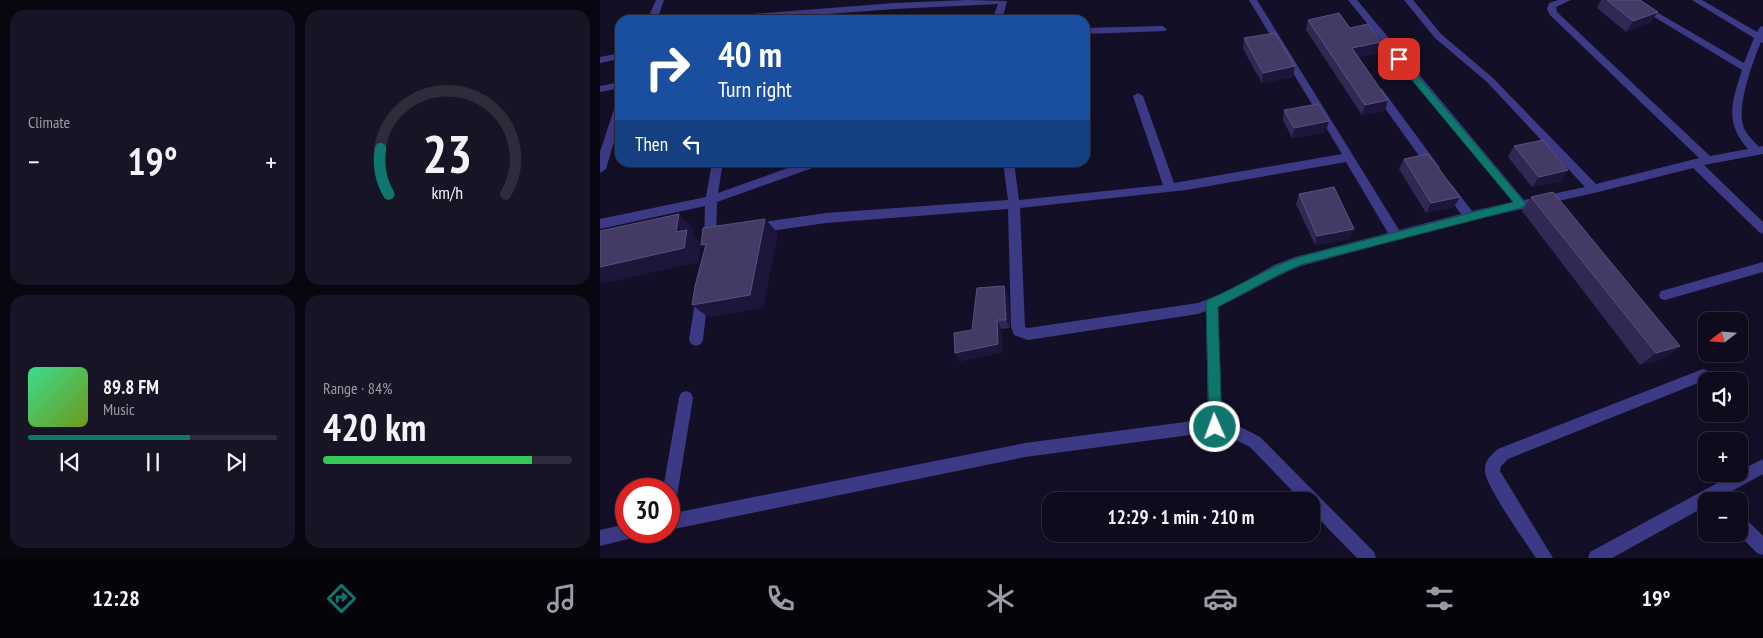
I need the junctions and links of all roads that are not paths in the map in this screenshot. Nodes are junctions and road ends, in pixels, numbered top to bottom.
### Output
1 (660, 0) edge
2 (1252, 0) edge
3 (1352, 0) edge
4 (1408, 0) edge
5 (1567, 0) edge
6 (1630, 0) edge
7 (1696, 0) edge
8 (654, 15) edge
9 (778, 15) edge
10 (999, 15) edge
11 (1162, 29) dead end
12 (1090, 30) edge
13 (1761, 35) edge
14 (615, 57) edge
15 (600, 60) edge
16 (1748, 70) junction
17 (1373, 84) edge
18 (615, 86) edge
19 (600, 89) edge
20 (1138, 96) dead end
21 (615, 122) edge
22 (1760, 151) edge
23 (1350, 157) junction
24 (1708, 161) junction
25 (1696, 163) junction
26 (717, 167) edge
27 (803, 167) edge
28 (1009, 167) edge
29 (600, 169) edge
30 (1170, 188) junction
31 (1594, 189) junction
32 (711, 200) junction
33 (1014, 204) junction
34 (1521, 204) junction
35 (1469, 216) junction
36 (600, 224) edge
37 (1763, 229) edge
38 (740, 230) edge
39 (1396, 236) junction
40 (708, 254) edge
41 (1763, 267) edge
42 (704, 282) edge
43 (1666, 295) dead end
44 (1212, 304) junction
45 (696, 340) dead end
46 (1698, 377) edge
47 (686, 398) dead end
48 (1215, 427) junction
49 (1763, 466) edge
50 (672, 478) edge
51 (1722, 492) edge
52 (1698, 506) edge
53 (680, 520) edge
54 (1748, 533) edge
55 (615, 534) edge
56 (600, 538) edge
57 (1763, 547) edge
58 (1368, 558) edge
59 (1545, 558) edge
60 (1596, 558) edge

1 - 8 street
2 - 23 street
3 - 34 street
4 - 31 street
5 - 24 street
6 - 16 street
7 - 13 street
9 - 10 street
11 - 12 street
13 - 16 street
14 - 15 street
16 - 22 street
17 - 35 street
18 - 19 street
20 - 30 street
21 - 29 street
22 - 24 street
23 - 30 street
23 - 39 street
24 - 25 street
25 - 31 street
25 - 37 street
26 - 32 street
27 - 32 street
28 - 33 street
30 - 33 street
31 - 34 street
32 - 36 street
32 - 40 street
33 - 38 street
33 - 44 street
34 - 35 street
35 - 39 street
39 - 44 street
41 - 43 street
42 - 45 street
44 - 48 street
46 - 59 street
47 - 50 street
48 - 53 street
48 - 58 street
49 - 51 street
52 - 60 street
54 - 57 street
55 - 56 street

